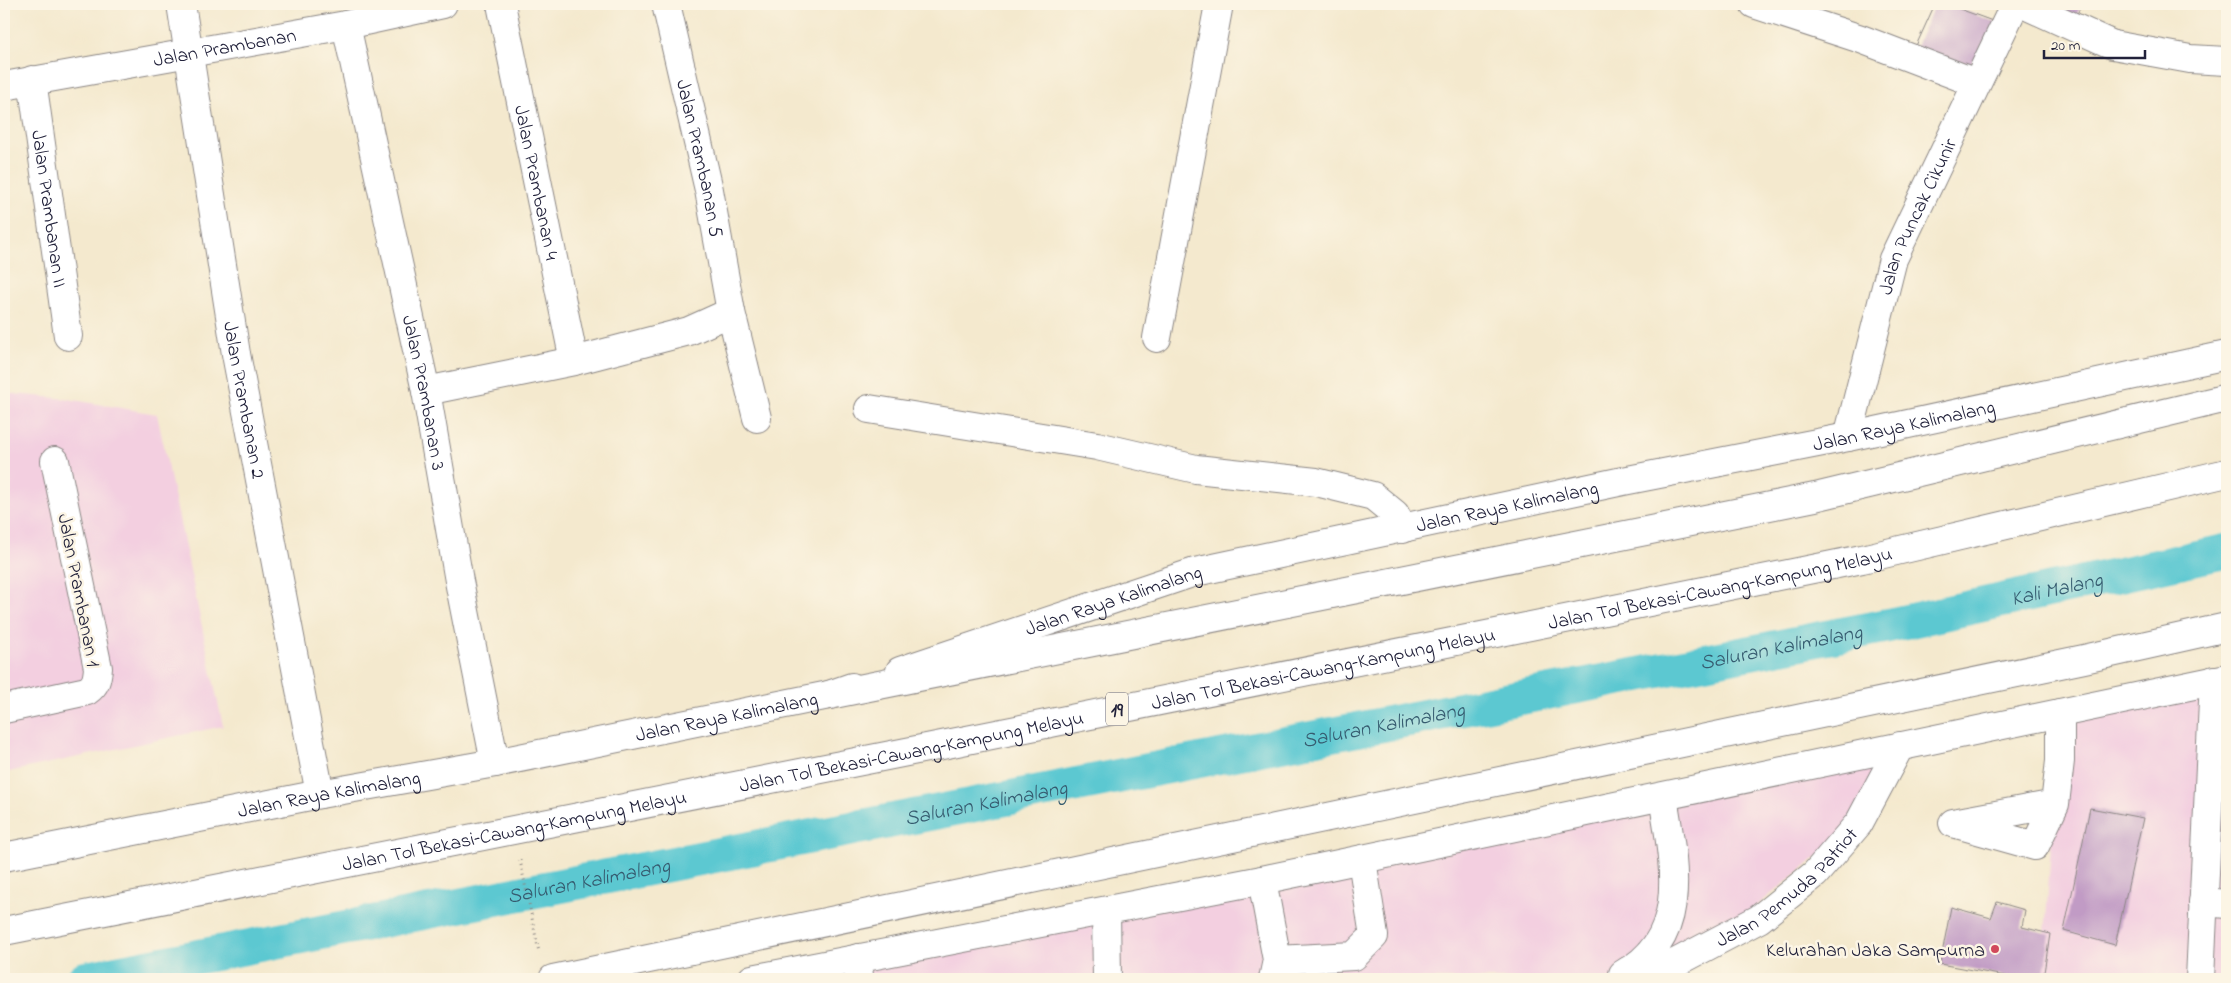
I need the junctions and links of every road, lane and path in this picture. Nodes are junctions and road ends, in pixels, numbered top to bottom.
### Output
1 (181, 4) edge
2 (443, 4) edge
3 (502, 4) edge
4 (666, 4) edge
5 (1219, 4) edge
6 (1754, 4) edge
7 (2015, 4) edge
8 (2023, 4) edge
9 (346, 25) junction
10 (190, 52) junction
11 (2227, 61) edge
12 (32, 80) junction
13 (1976, 83) junction
14 (4, 86) edge
15 (731, 312) junction
16 (68, 336) dead end
17 (1157, 338) dead end
18 (2227, 355) edge
19 (574, 361) junction
20 (426, 391) junction
21 (2227, 398) edge
22 (869, 409) dead end
23 (757, 418) dead end
24 (1848, 438) junction
25 (55, 461) dead end
26 (2227, 473) edge
27 (1403, 528) junction
28 (2227, 627) edge
29 (2221, 679) edge
30 (829, 695) junction
31 (4, 709) edge
32 (2060, 713) junction
33 (1900, 746) junction
34 (495, 763) junction
35 (320, 794) junction
36 (1662, 797) junction
37 (2055, 804) dead end
38 (519, 855) dead end
39 (4, 857) edge
40 (1362, 860) junction
41 (1262, 880) junction
42 (2215, 903) edge
43 (1106, 911) junction
44 (4, 931) edge
45 (546, 968) edge
46 (859, 968) edge
47 (1660, 968) edge
48 (1275, 970) edge
49 (1621, 975) edge
50 (752, 979) edge
51 (1107, 979) edge
52 (2200, 979) edge

1 - 10 main road, Jalan Prambanan 2
2 - 9 main road, Jalan Prambanan
3 - 19 main road, Jalan Prambanan 4
4 - 15 main road, Jalan Prambanan 5
5 - 17 main road
6 - 13 main road
7 - 13 main road, Jalan Puncak Cikunir
8 - 11 main road
9 - 10 main road, Jalan Prambanan
9 - 20 main road, Jalan Prambanan 3
10 - 12 main road, Jalan Prambanan
10 - 35 main road, Jalan Prambanan 2
12 - 14 main road, Jalan Prambanan
12 - 16 main road, Jalan Prambanan II
13 - 24 main road, Jalan Puncak Cikunir
15 - 19 main road
15 - 23 main road, Jalan Prambanan 5
18 - 24 main road, Jalan Raya Kalimalang
19 - 20 main road
20 - 34 main road, Jalan Prambanan 3
21 - 30 main road
22 - 27 main road
24 - 27 main road, Jalan Raya Kalimalang
25 - 31 main road, Jalan Prambanan 1
26 - 44 main road, Jalan Tol Bekasi–Cawang–Kampung Melayu / 19, bridge
27 - 30 main road, Jalan Raya Kalimalang
28 - 45 main road
29 - 32 main road
29 - 42 main road
30 - 34 main road, Jalan Raya Kalimalang
32 - 33 main road
32 - 37 main road
33 - 36 main road
33 - 47 main road, Jalan Pemuda Patriot
34 - 35 main road, Jalan Raya Kalimalang
35 - 39 main road, Jalan Raya Kalimalang
36 - 40 main road
36 - 47 main road, Jalan Pemuda Patriot
38 - 45 path
40 - 41 main road
40 - 48 main road
41 - 43 main road
41 - 48 main road
42 - 52 main road
43 - 46 main road
43 - 51 main road
46 - 50 main road
47 - 49 main road, Jalan Pemuda Patriot

